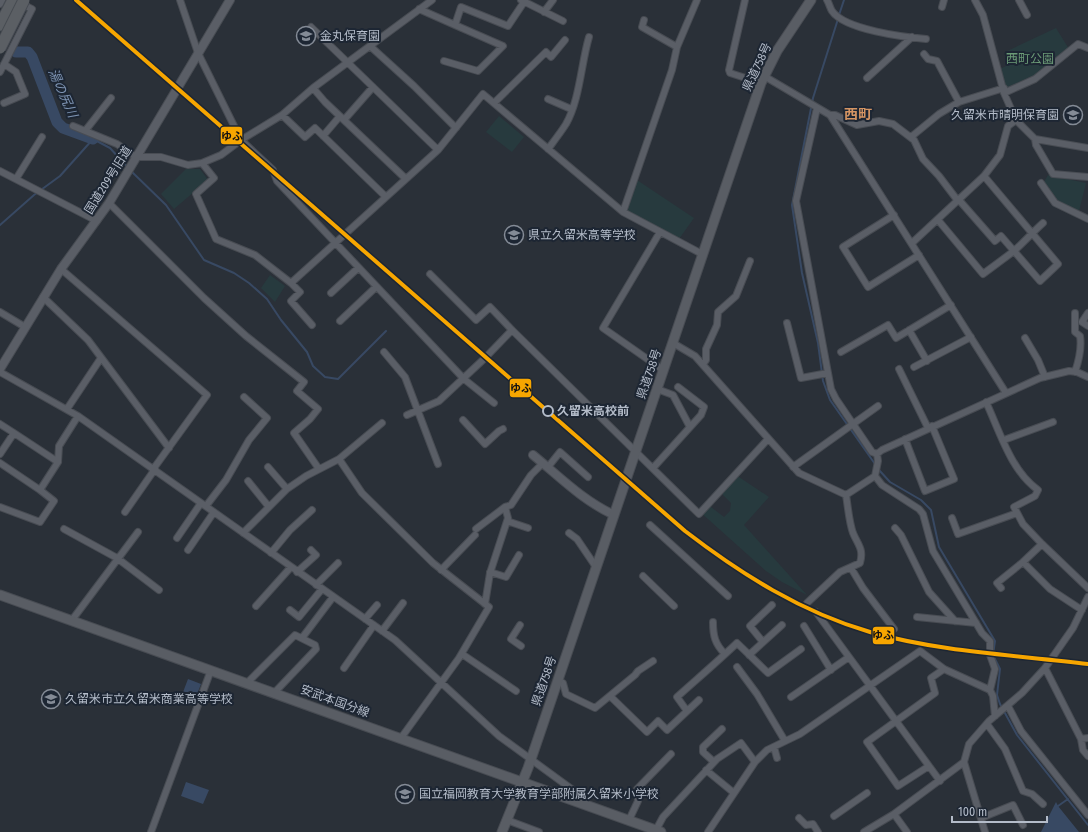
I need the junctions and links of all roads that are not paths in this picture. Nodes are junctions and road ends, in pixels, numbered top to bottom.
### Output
1 (2, 0) edge
2 (14, 0) edge
3 (24, 0) edge
4 (180, 0) edge
5 (230, 0) edge
6 (432, 0) edge
7 (553, 0) edge
8 (697, 0) edge
9 (745, 0) edge
10 (812, 0) edge
11 (827, 0) edge
12 (944, 0) edge
13 (1019, 0) edge
14 (522, 1) edge
15 (978, 1) edge
16 (0, 4) edge
17 (942, 7) dead end
18 (419, 9) junction
19 (544, 12) junction
20 (1027, 15) dead end
21 (644, 20) dead end
22 (563, 21) dead end
23 (0, 25) edge
24 (455, 26) junction
25 (311, 27) dead end
26 (589, 37) dead end
27 (912, 37) junction
28 (926, 39) dead end
29 (565, 40) dead end
30 (370, 46) junction
31 (677, 47) junction
32 (0, 48) edge
33 (1088, 48) edge
34 (198, 53) junction
35 (924, 54) dead end
36 (444, 61) dead end
37 (348, 62) junction
38 (4, 64) junction
39 (0, 72) edge
40 (867, 78) dead end
41 (762, 79) junction
42 (373, 87) junction
43 (313, 88) junction
44 (1004, 90) junction
45 (111, 98) dead end
46 (548, 99) dead end
47 (959, 102) junction
48 (4, 103) dead end
49 (494, 103) junction
50 (571, 108) junction
51 (817, 108) junction
52 (282, 115) junction
53 (830, 115) junction
54 (342, 118) junction
55 (1016, 120) junction
56 (73, 126) dead end
57 (456, 128) junction
58 (85, 131) junction
59 (323, 136) junction
60 (42, 137) dead end
61 (911, 137) junction
62 (1035, 139) junction
63 (241, 140) junction
64 (1088, 148) edge
65 (548, 149) junction
66 (438, 150) junction
67 (136, 157) junction
68 (202, 163) junction
69 (0, 171) edge
70 (984, 176) junction
71 (1088, 177) edge
72 (16, 179) junction
73 (406, 179) junction
74 (1041, 183) dead end
75 (386, 197) junction
76 (958, 200) junction
77 (109, 203) junction
78 (623, 212) junction
79 (894, 216) junction
80 (1088, 219) edge
81 (938, 220) junction
82 (97, 221) junction
83 (1043, 223) dead end
84 (660, 232) junction
85 (1032, 232) junction
86 (912, 243) junction
87 (336, 244) junction
88 (1014, 251) junction
89 (702, 254) junction
90 (919, 255) junction
91 (750, 261) dead end
92 (358, 268) junction
93 (61, 269) junction
94 (430, 274) dead end
95 (291, 283) junction
96 (376, 287) junction
97 (331, 293) dead end
98 (43, 297) junction
99 (950, 305) junction
100 (0, 312) edge
101 (1075, 313) dead end
102 (1088, 313) edge
103 (340, 321) dead end
104 (787, 323) dead end
105 (312, 325) dead end
106 (1088, 326) edge
107 (25, 327) junction
108 (512, 330) junction
109 (908, 330) junction
110 (971, 337) junction
111 (1025, 338) dead end
112 (672, 343) junction
113 (384, 352) dead end
114 (841, 352) dead end
115 (101, 358) junction
116 (927, 360) junction
117 (703, 364) junction
118 (914, 367) dead end
119 (0, 369) edge
120 (899, 369) dead end
121 (663, 370) junction
122 (0, 372) edge
123 (1075, 372) junction
124 (828, 373) junction
125 (1045, 376) junction
126 (1088, 377) edge
127 (464, 379) junction
128 (678, 387) dead end
129 (657, 389) junction
130 (1006, 393) junction
131 (244, 397) dead end
132 (986, 402) junction
133 (494, 403) dead end
134 (878, 406) dead end
135 (67, 409) junction
136 (418, 411) junction
137 (407, 415) dead end
138 (78, 416) junction
139 (463, 420) dead end
140 (1053, 422) dead end
141 (382, 423) dead end
142 (0, 424) edge
143 (853, 424) junction
144 (690, 426) junction
145 (930, 427) junction
146 (503, 429) dead end
147 (14, 433) junction
148 (768, 439) junction
149 (905, 439) junction
150 (1004, 440) junction
151 (169, 448) junction
152 (636, 452) junction
153 (0, 454) edge
154 (877, 454) junction
155 (533, 455) dead end
156 (339, 459) junction
157 (58, 462) junction
158 (0, 463) edge
159 (438, 464) dead end
160 (545, 465) junction
161 (268, 467) dead end
162 (793, 467) junction
163 (653, 468) junction
164 (154, 469) junction
165 (319, 469) junction
166 (875, 476) junction
167 (588, 477) dead end
168 (248, 482) dead end
169 (287, 489) junction
170 (40, 490) junction
171 (846, 495) junction
172 (203, 504) junction
173 (0, 507) edge
174 (269, 507) junction
175 (505, 507) junction
176 (312, 510) dead end
177 (125, 512) dead end
178 (214, 512) junction
179 (1017, 513) junction
180 (614, 515) junction
181 (952, 518) dead end
182 (507, 521) junction
183 (650, 525) dead end
184 (528, 528) dead end
185 (895, 528) dead end
186 (64, 529) dead end
187 (138, 532) dead end
188 (243, 533) junction
189 (569, 533) dead end
190 (177, 538) dead end
191 (1042, 544) junction
192 (188, 550) dead end
193 (312, 550) dead end
194 (271, 553) junction
195 (519, 555) dead end
196 (117, 558) junction
197 (1023, 562) junction
198 (338, 563) dead end
199 (291, 567) junction
200 (596, 567) junction
201 (851, 568) junction
202 (442, 570) junction
203 (297, 572) junction
204 (490, 572) junction
205 (643, 576) dead end
206 (316, 585) junction
207 (1001, 588) dead end
208 (1088, 588) edge
209 (322, 589) junction
210 (159, 590) dead end
211 (0, 595) edge
212 (728, 596) dead end
213 (333, 597) junction
214 (1088, 597) edge
215 (403, 603) dead end
216 (807, 603) dead end
217 (485, 604) junction
218 (772, 604) dead end
219 (377, 605) dead end
220 (256, 606) dead end
221 (674, 606) dead end
222 (1085, 609) edge
223 (290, 610) dead end
224 (816, 612) dead end
225 (918, 617) dead end
226 (365, 619) junction
227 (72, 620) junction
228 (955, 621) junction
229 (713, 622) dead end
230 (976, 623) junction
231 (374, 625) junction
232 (520, 625) dead end
233 (782, 625) dead end
234 (804, 626) dead end
235 (894, 629) dead end
236 (382, 631) junction
237 (302, 638) junction
238 (763, 642) junction
239 (521, 646) dead end
240 (801, 648) dead end
241 (462, 654) junction
242 (725, 654) junction
243 (749, 654) junction
244 (849, 657) junction
245 (653, 661) dead end
246 (737, 667) dead end
247 (344, 668) dead end
248 (1045, 668) junction
249 (944, 669) junction
250 (211, 670) junction
251 (831, 670) junction
252 (557, 680) junction
253 (247, 683) junction
254 (442, 683) junction
255 (870, 686) junction
256 (990, 690) junction
257 (516, 691) dead end
258 (275, 692) junction
259 (610, 696) junction
260 (791, 697) dead end
261 (699, 700) dead end
262 (1008, 706) junction
263 (688, 711) junction
264 (995, 716) junction
265 (896, 722) junction
266 (987, 724) junction
267 (722, 729) dead end
268 (401, 738) junction
269 (1088, 738) edge
270 (1081, 739) junction
271 (785, 741) junction
272 (774, 747) junction
273 (670, 754) dead end
274 (1088, 756) edge
275 (777, 758) dead end
276 (531, 759) junction
277 (714, 762) junction
278 (755, 762) junction
279 (964, 762) junction
280 (929, 766) junction
281 (706, 770) junction
282 (940, 781) junction
283 (522, 782) junction
284 (734, 793) junction
285 (867, 793) dead end
286 (580, 803) junction
287 (1043, 804) dead end
288 (894, 814) junction
289 (1088, 815) edge
290 (834, 816) dead end
291 (799, 818) dead end
292 (981, 818) junction
293 (507, 820) junction
294 (629, 820) junction
295 (1023, 825) dead end
296 (527, 830) edge
297 (659, 831) edge
298 (151, 832) edge
299 (502, 832) edge
300 (540, 832) edge
301 (708, 832) edge
302 (818, 832) edge
303 (864, 832) edge
304 (907, 832) edge
305 (985, 832) edge

1 - 16 street
2 - 23 highway
2 - 38 street
3 - 32 highway, bridge
4 - 34 street
5 - 34 street, 国道209号旧道
6 - 18 street
7 - 19 street
8 - 31 street
9 - 41 street
10 - 41 main road, 県道758号
11 - 27 street
12 - 17 street
13 - 20 street
14 - 19 street
14 - 24 street
15 - 44 street
18 - 24 street
18 - 30 street
19 - 22 street
21 - 31 street
24 - 36 street
25 - 37 street
26 - 50 street
27 - 28 street
27 - 40 street
29 - 49 street
30 - 37 street
30 - 57 street
31 - 78 street
33 - 44 street
34 - 63 street
34 - 67 street, 国道209号旧道
35 - 47 street
37 - 42 street
37 - 43 street
38 - 39 street
38 - 48 street
41 - 51 street
41 - 89 main road, 県道758号
42 - 54 street
42 - 66 street
43 - 52 street
43 - 54 street
44 - 47 street
44 - 55 street
45 - 58 street
46 - 50 street
47 - 61 street
49 - 57 street
49 - 65 street
50 - 65 street
51 - 53 street
51 - 124 street
52 - 59 street
52 - 63 street
53 - 61 street
53 - 79 street
54 - 59 street
54 - 73 street
55 - 62 street
55 - 70 street
56 - 58 street
57 - 66 street
58 - 67 street
59 - 75 street
60 - 72 street
61 - 76 street
62 - 64 street
62 - 71 street
63 - 68 street
63 - 87 street
65 - 78 street
66 - 73 street
67 - 68 street
67 - 77 street, 国道209号旧道
68 - 95 street
69 - 72 street
70 - 76 street
70 - 85 street
72 - 82 street
73 - 75 street
74 - 80 street
75 - 87 street
76 - 81 street
76 - 88 street
77 - 82 street, 国道209号旧道
77 - 165 street
78 - 84 street
79 - 86 street
79 - 90 street
81 - 86 street
81 - 88 street
82 - 93 street, 国道209号旧道
83 - 85 street
84 - 89 street
84 - 121 street
85 - 88 street
85 - 88 street
86 - 90 street
87 - 92 street
87 - 95 street
89 - 112 main road, 県道758号
90 - 99 street
91 - 117 street
92 - 96 street
92 - 97 street
93 - 98 street, 国道209号旧道
93 - 151 street
94 - 108 street
95 - 105 street
96 - 103 street
96 - 127 street
98 - 107 street, 国道209号旧道
98 - 115 street
99 - 109 street
99 - 110 street
100 - 107 street
101 - 123 street
102 - 106 street
104 - 124 street
107 - 119 street, 国道209号旧道
108 - 127 street
108 - 152 street
109 - 114 street
109 - 116 street
110 - 116 street
110 - 130 street
111 - 125 street
112 - 117 street
112 - 121 main road, 県道758号
113 - 136 street
115 - 135 street
115 - 151 street
116 - 118 street
117 - 148 street
120 - 145 street
121 - 129 main road, 県道758号
122 - 135 street
123 - 125 street
123 - 126 street
124 - 143 street
125 - 130 street
127 - 133 street
127 - 136 street
128 - 144 street
129 - 144 street
129 - 152 main road, 県道758号
130 - 132 street
131 - 172 street
132 - 145 street
132 - 150 street
134 - 143 street
135 - 138 street
136 - 137 street
136 - 159 street
138 - 157 street
138 - 164 street
139 - 146 street
140 - 150 street
141 - 156 street
142 - 147 street
143 - 154 street
143 - 162 street
144 - 163 street
145 - 149 street
145 - 149 street
147 - 153 street
147 - 157 street
148 - 162 street
148 - 163 street
149 - 154 street
150 - 179 street
151 - 164 street
152 - 163 street
152 - 180 main road, 県道758号
154 - 166 street
155 - 160 street
156 - 165 street
156 - 202 street
157 - 170 street
158 - 170 street
160 - 167 street
160 - 175 street
160 - 180 street
161 - 169 street
162 - 171 street
164 - 172 street
164 - 177 street
165 - 169 street
166 - 171 street
166 - 230 street
168 - 174 street
169 - 174 street
170 - 173 street
171 - 201 street
172 - 178 street
172 - 190 street
174 - 188 street
175 - 182 street
175 - 202 street
176 - 194 street
178 - 188 street
178 - 192 street
179 - 181 street
179 - 191 street
180 - 200 main road, 県道758号
182 - 184 street
182 - 204 street
183 - 212 street
185 - 228 street
186 - 196 street
187 - 196 street
188 - 194 street
189 - 200 street
191 - 197 street
191 - 208 street
193 - 203 street
194 - 199 street
195 - 204 street
196 - 210 street
196 - 227 street
197 - 207 street
197 - 222 street
198 - 206 street
199 - 203 street
199 - 220 street
200 - 252 main road, 県道758号
201 - 216 street
201 - 235 street
202 - 217 street
203 - 206 street
204 - 217 street
205 - 221 street
206 - 209 street
209 - 213 street
209 - 223 street
211 - 227 main road, 安武本国分線
213 - 226 street
213 - 237 street
214 - 222 street
215 - 236 street
217 - 241 street
218 - 238 street
219 - 226 street
222 - 248 street
224 - 244 street
225 - 228 street
226 - 231 street
227 - 250 main road, 安武本国分線
228 - 230 street
229 - 242 street
230 - 256 street
231 - 236 street
231 - 247 street
232 - 239 street
233 - 238 street
234 - 251 street
236 - 254 street
237 - 253 street
237 - 258 street
238 - 243 street
240 - 243 street
241 - 254 street
241 - 257 street
242 - 243 street
242 - 263 street
244 - 251 street
244 - 255 street
245 - 259 street
246 - 271 street
248 - 262 street
248 - 270 street
249 - 255 street
249 - 256 street
249 - 265 street
250 - 253 main road, 安武本国分線
250 - 298 street
251 - 260 street
252 - 259 street
252 - 276 main road, 県道758号
253 - 258 main road, 安武本国分線
254 - 268 street
254 - 276 street
255 - 265 street
255 - 271 street
256 - 264 street
258 - 268 main road, 安武本国分線
259 - 263 street
261 - 263 street
262 - 264 street
262 - 289 street
264 - 266 street
265 - 280 street
265 - 280 street
266 - 279 street
266 - 287 street
267 - 277 street
268 - 283 main road, 安武本国分線
269 - 270 street
270 - 274 street
271 - 272 street
272 - 275 street
272 - 278 street
273 - 294 street
276 - 283 main road, 県道758号
276 - 286 street
277 - 278 street
277 - 281 street
278 - 284 street
279 - 282 street
279 - 292 street
280 - 282 street
281 - 284 street
281 - 297 street
282 - 288 street
283 - 286 main road, 安武本国分線
283 - 293 main road, 県道758号
284 - 301 street
285 - 290 street
286 - 294 main road, 安武本国分線
288 - 303 street
288 - 304 street
291 - 302 street
292 - 295 street
292 - 305 street
293 - 296 street
293 - 299 main road, 県道758号
294 - 297 main road, 安武本国分線
296 - 300 street

